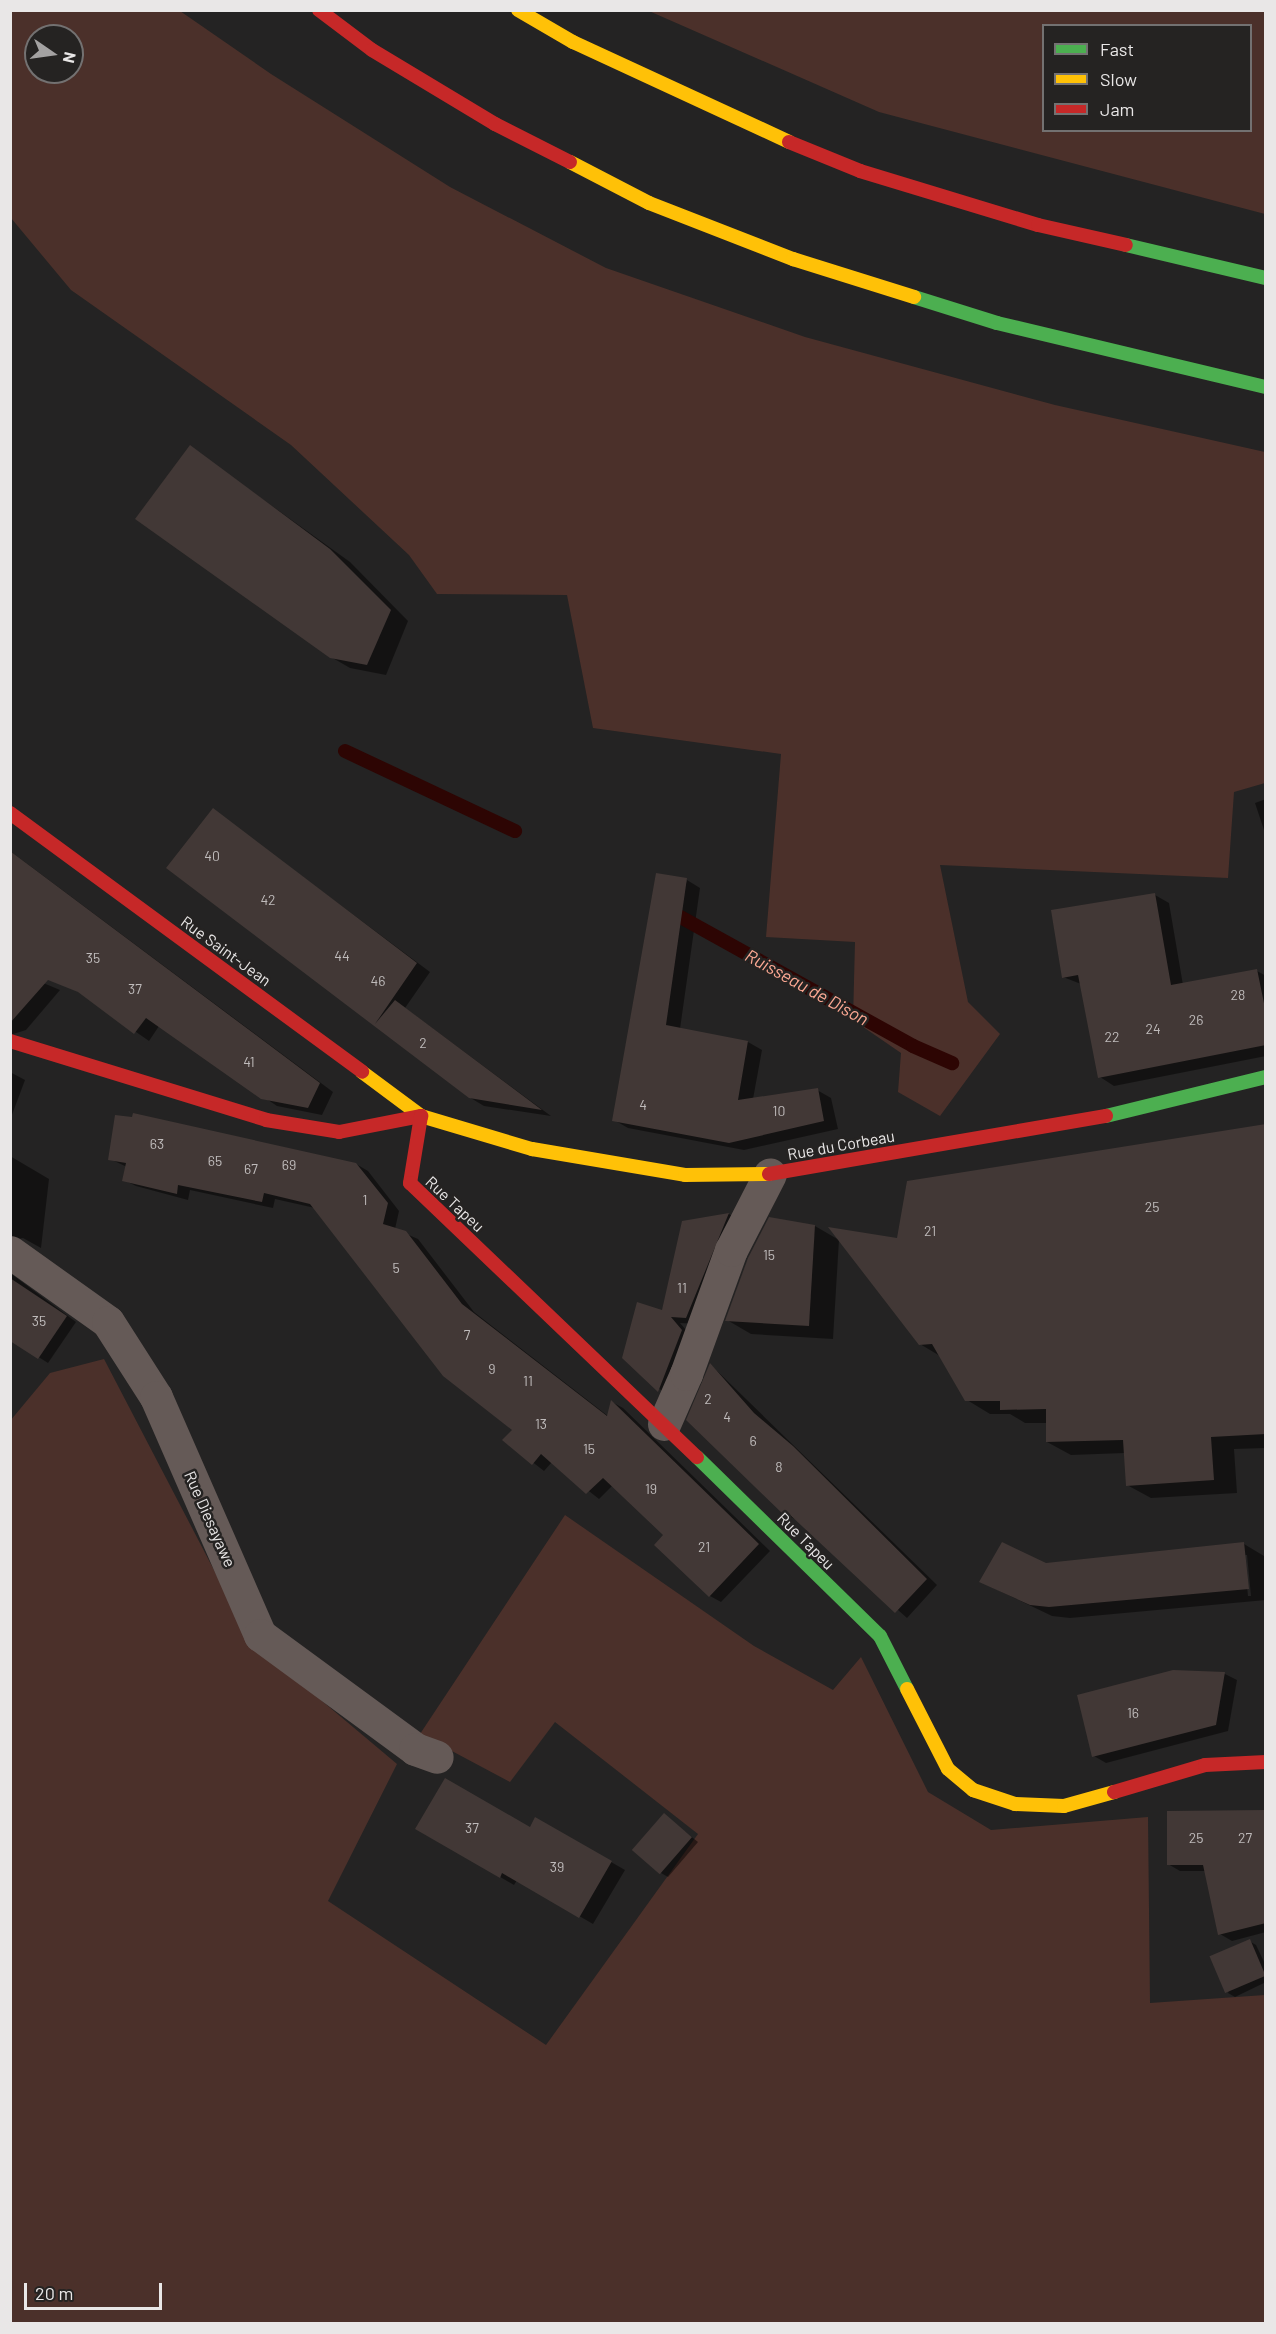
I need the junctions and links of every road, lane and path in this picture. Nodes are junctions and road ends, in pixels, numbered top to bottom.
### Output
1 (320, 10) edge
2 (518, 10) edge
3 (1266, 278) edge
4 (1266, 387) edge
5 (10, 813) edge
6 (10, 1041) edge
7 (1266, 1077) edge
8 (421, 1116) junction
9 (770, 1174) junction
10 (10, 1252) edge
11 (664, 1424) junction
12 (437, 1757) dead end
13 (1266, 1762) edge

1 - 4 main road
2 - 3 main road
5 - 8 main road, Rue Saint-Jean
6 - 8 main road
7 - 9 main road, Rue du Corbeau
8 - 9 main road, Rue du Corbeau
8 - 11 main road, Rue Tapeu
9 - 11 street
10 - 12 street, Rue Diesayawe
11 - 13 main road, Rue Tapeu

